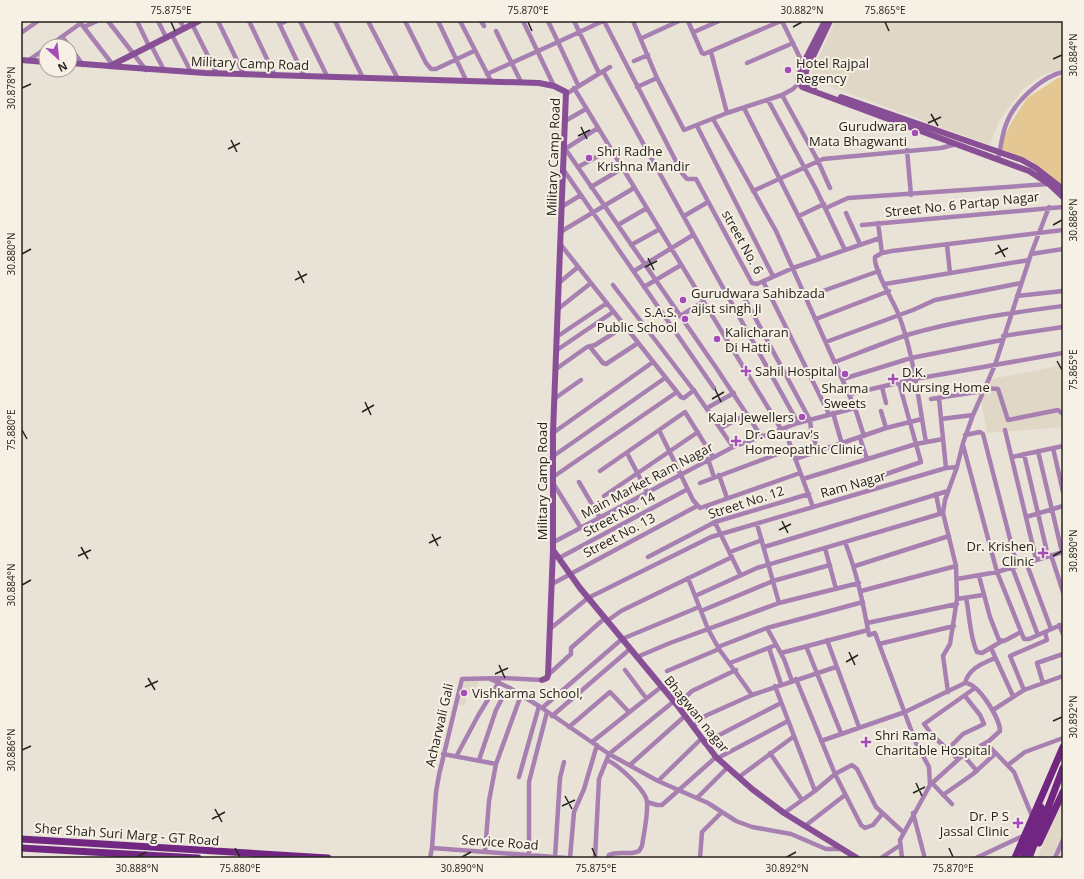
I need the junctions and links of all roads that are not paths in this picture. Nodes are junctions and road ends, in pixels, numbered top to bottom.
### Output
1 (38, 21) edge
2 (97, 21) edge
3 (108, 21) edge
4 (137, 21) edge
5 (158, 21) edge
6 (180, 21) edge
7 (199, 21) edge
8 (218, 21) edge
9 (249, 21) edge
10 (286, 21) edge
11 (300, 21) edge
12 (335, 21) edge
13 (405, 21) edge
14 (438, 21) edge
15 (460, 21) edge
16 (523, 21) edge
17 (548, 21) edge
18 (574, 21) edge
19 (603, 21) edge
20 (634, 21) edge
21 (679, 21) edge
22 (688, 21) edge
23 (718, 21) edge
24 (782, 21) edge
25 (825, 21) edge
26 (830, 21) edge
27 (370, 22) edge
28 (279, 23) edge
29 (82, 24) edge
30 (192, 24) junction
31 (184, 28) junction
32 (496, 31) dead end
33 (579, 32) junction
34 (694, 32) junction
35 (21, 33) edge
36 (169, 36) junction
37 (62, 37) edge
38 (642, 38) junction
39 (558, 42) junction
40 (793, 43) junction
41 (150, 45) junction
42 (536, 50) junction
43 (474, 51) junction
44 (711, 52) junction
45 (38, 54) edge
46 (134, 54) junction
47 (648, 55) junction
48 (78, 58) edge
49 (456, 59) junction
50 (21, 60) edge
51 (29, 60) junction
52 (38, 61) edge
53 (634, 61) dead end
54 (511, 62) junction
55 (747, 63) dead end
56 (78, 64) edge
57 (803, 64) junction
58 (83, 65) junction
59 (110, 66) junction
60 (610, 67) dead end
61 (146, 70) junction
62 (164, 70) junction
63 (191, 72) junction
64 (601, 72) junction
65 (1063, 72) edge
66 (217, 74) junction
67 (487, 74) junction
68 (244, 75) junction
69 (275, 76) junction
70 (304, 76) junction
71 (327, 76) junction
72 (363, 78) junction
73 (657, 78) junction
74 (398, 79) junction
75 (490, 79) dead end
76 (466, 80) junction
77 (521, 82) junction
78 (799, 83) junction
79 (554, 86) junction
80 (576, 87) junction
81 (637, 87) junction
82 (566, 94) junction
83 (782, 95) junction
84 (768, 100) junction
85 (744, 108) junction
86 (586, 109) junction
87 (727, 114) junction
88 (713, 119) junction
89 (565, 121) junction
90 (697, 126) junction
91 (598, 128) junction
92 (957, 144) junction
93 (564, 148) junction
94 (611, 149) junction
95 (907, 150) junction
96 (999, 156) junction
97 (818, 161) junction
98 (578, 167) junction
99 (623, 168) junction
100 (805, 168) junction
101 (563, 169) junction
102 (780, 179) junction
103 (1049, 184) junction
104 (591, 187) junction
105 (634, 188) junction
106 (830, 188) dead end
107 (1063, 189) edge
108 (753, 191) junction
109 (581, 195) junction
110 (911, 195) junction
111 (1063, 197) edge
112 (708, 202) junction
113 (604, 205) junction
114 (563, 206) junction
115 (825, 206) junction
116 (1049, 207) junction
117 (1063, 207) edge
118 (647, 208) junction
119 (593, 212) junction
120 (846, 213) dead end
121 (684, 216) junction
122 (799, 216) junction
123 (878, 224) junction
124 (618, 225) junction
125 (862, 225) dead end
126 (660, 229) junction
127 (1063, 230) edge
128 (562, 231) junction
129 (1038, 234) junction
130 (694, 235) junction
131 (880, 238) junction
132 (631, 244) junction
133 (860, 244) junction
134 (561, 245) junction
135 (947, 245) junction
136 (671, 248) junction
137 (1063, 249) edge
138 (845, 250) junction
139 (882, 253) junction
140 (1031, 254) junction
141 (820, 260) junction
142 (1029, 260) junction
143 (644, 264) junction
144 (681, 265) junction
145 (578, 267) junction
146 (793, 268) junction
147 (634, 271) junction
148 (879, 271) junction
149 (950, 273) junction
150 (773, 276) junction
151 (655, 280) junction
152 (763, 281) junction
153 (560, 282) junction
154 (591, 283) junction
155 (1022, 283) junction
156 (885, 284) junction
157 (613, 285) dead end
158 (644, 287) junction
159 (889, 291) junction
160 (1063, 291) edge
161 (1017, 296) junction
162 (806, 297) junction
163 (746, 299) dead end
164 (703, 302) junction
165 (606, 303) junction
166 (1063, 306) edge
167 (558, 309) junction
168 (613, 312) junction
169 (1012, 313) junction
170 (899, 315) junction
171 (680, 316) junction
172 (816, 318) junction
173 (625, 326) junction
174 (1063, 327) edge
175 (558, 336) junction
176 (906, 336) junction
177 (1003, 338) junction
178 (826, 342) junction
179 (638, 343) junction
180 (590, 347) junction
181 (557, 350) junction
182 (1063, 353) edge
183 (910, 358) junction
184 (653, 362) junction
185 (835, 362) junction
186 (995, 366) junction
187 (556, 369) junction
188 (666, 378) junction
189 (843, 379) junction
190 (915, 379) junction
191 (581, 380) dead end
192 (899, 384) junction
193 (882, 387) junction
194 (714, 388) dead end
195 (694, 390) junction
196 (983, 390) junction
197 (677, 392) junction
198 (734, 394) junction
199 (850, 394) junction
200 (939, 398) junction
201 (554, 399) junction
202 (931, 399) dead end
203 (886, 403) dead end
204 (707, 408) junction
205 (855, 408) junction
206 (881, 411) dead end
207 (831, 413) junction
208 (747, 414) junction
209 (1063, 414) edge
210 (973, 415) junction
211 (922, 419) junction
212 (941, 419) junction
213 (810, 420) junction
214 (909, 421) junction
215 (798, 423) junction
216 (721, 428) junction
217 (886, 428) junction
218 (782, 429) junction
219 (659, 430) junction
220 (1005, 430) dead end
221 (698, 432) junction
222 (553, 433) junction
223 (966, 435) junction
224 (761, 436) junction
225 (862, 437) junction
226 (943, 439) junction
227 (926, 442) junction
228 (963, 443) junction
229 (842, 444) junction
230 (916, 444) junction
231 (1063, 446) edge
232 (733, 447) junction
233 (1052, 448) junction
234 (791, 449) junction
235 (1038, 451) junction
236 (670, 452) junction
237 (818, 452) junction
238 (627, 453) junction
239 (1024, 454) junction
240 (552, 457) junction
241 (1012, 457) junction
242 (710, 458) junction
243 (795, 459) junction
244 (867, 459) junction
245 (957, 466) junction
246 (946, 468) junction
247 (600, 471) dead end
248 (681, 473) junction
249 (800, 473) junction
250 (638, 474) junction
251 (717, 476) junction
252 (803, 479) junction
253 (553, 480) junction
254 (869, 480) dead end
255 (579, 482) dead end
256 (700, 483) dead end
257 (688, 489) junction
258 (948, 491) junction
259 (647, 492) junction
260 (1063, 492) edge
261 (809, 494) junction
262 (936, 494) junction
263 (604, 496) dead end
264 (727, 498) junction
265 (697, 506) junction
266 (707, 506) junction
267 (1063, 506) edge
268 (814, 507) junction
269 (1052, 510) junction
270 (1039, 513) junction
271 (941, 514) junction
272 (1026, 517) junction
273 (600, 518) junction
274 (715, 522) junction
275 (757, 524) junction
276 (581, 528) junction
277 (721, 534) junction
278 (949, 536) junction
279 (762, 540) junction
280 (552, 542) junction
281 (845, 542) junction
282 (764, 546) junction
283 (825, 548) junction
284 (553, 550) junction
285 (1063, 552) edge
286 (731, 555) junction
287 (1050, 555) junction
288 (648, 557) dead end
289 (559, 558) junction
290 (1036, 559) junction
291 (1026, 562) junction
292 (769, 564) junction
293 (830, 565) junction
294 (854, 566) junction
295 (956, 566) junction
296 (1015, 566) junction
297 (997, 572) junction
298 (570, 574) junction
299 (740, 574) junction
300 (979, 576) junction
301 (688, 578) junction
302 (958, 579) junction
303 (773, 581) junction
304 (859, 583) junction
305 (552, 584) junction
306 (836, 589) junction
307 (1063, 590) edge
308 (861, 591) junction
309 (983, 595) junction
310 (695, 596) junction
311 (588, 598) junction
312 (966, 598) junction
313 (957, 601) junction
314 (863, 602) junction
315 (779, 603) junction
316 (700, 609) junction
317 (606, 620) junction
318 (867, 623) junction
319 (1061, 624) edge
320 (954, 626) junction
321 (551, 628) junction
322 (767, 628) junction
323 (708, 629) junction
324 (1051, 629) junction
325 (868, 630) junction
326 (1021, 632) junction
327 (1045, 632) junction
328 (1063, 634) edge
329 (1038, 635) junction
330 (622, 639) junction
331 (828, 640) junction
332 (1002, 641) junction
333 (879, 644) junction
334 (776, 645) junction
335 (806, 646) junction
336 (718, 648) junction
337 (769, 648) junction
338 (991, 648) junction
339 (630, 649) junction
340 (781, 653) junction
341 (1063, 654) edge
342 (637, 657) junction
343 (995, 658) junction
344 (730, 663) junction
345 (836, 667) junction
346 (625, 670) dead end
347 (736, 670) junction
348 (667, 671) dead end
349 (817, 674) junction
350 (548, 675) junction
351 (1063, 676) edge
352 (490, 678) junction
353 (542, 680) joint
354 (794, 680) junction
355 (499, 682) junction
356 (965, 683) junction
357 (1043, 683) junction
358 (781, 684) junction
359 (775, 686) junction
360 (508, 687) junction
361 (661, 687) junction
362 (975, 688) junction
363 (1024, 690) junction
364 (948, 692) junction
365 (752, 694) junction
366 (521, 695) junction
367 (965, 696) junction
368 (1013, 696) junction
369 (646, 698) junction
370 (675, 703) junction
371 (780, 703) junction
372 (540, 707) junction
373 (993, 710) junction
374 (547, 712) junction
375 (629, 712) junction
376 (905, 712) junction
377 (552, 716) junction
378 (685, 716) junction
379 (788, 721) junction
380 (569, 727) junction
381 (693, 727) junction
382 (860, 727) junction
383 (841, 733) junction
384 (793, 737) junction
385 (1063, 738) edge
386 (703, 741) junction
387 (821, 741) junction
388 (592, 742) junction
389 (986, 742) junction
390 (596, 746) junction
391 (1063, 747) edge
392 (947, 750) junction
393 (770, 753) junction
394 (996, 753) junction
395 (443, 754) junction
396 (609, 754) junction
397 (457, 755) junction
398 (1063, 755) edge
399 (963, 756) junction
400 (717, 757) junction
401 (958, 759) junction
402 (479, 760) junction
403 (607, 760) junction
404 (564, 762) dead end
405 (496, 764) junction
406 (630, 765) junction
407 (1008, 765) junction
408 (728, 767) junction
409 (1063, 768) edge
410 (977, 771) junction
411 (835, 774) junction
412 (519, 777) dead end
413 (739, 777) junction
414 (658, 781) junction
415 (931, 784) junction
416 (678, 791) junction
417 (815, 791) junction
418 (1063, 792) edge
419 (845, 795) junction
420 (943, 795) junction
421 (697, 798) junction
422 (802, 800) junction
423 (647, 802) junction
424 (952, 804) dead end
425 (722, 812) junction
426 (784, 813) junction
427 (913, 813) junction
428 (882, 814) junction
429 (1032, 816) junction
430 (805, 826) junction
431 (903, 832) junction
432 (1023, 836) junction
433 (21, 839) edge
434 (1063, 840) edge
435 (899, 846) junction
436 (21, 848) edge
437 (432, 848) junction
438 (840, 849) junction
439 (486, 852) junction
440 (528, 855) junction
441 (924, 856) dead end
442 (430, 857) edge
443 (555, 857) junction
444 (198, 858) edge
445 (328, 858) edge
446 (568, 858) edge
447 (595, 858) edge
448 (608, 858) edge
449 (700, 858) edge
450 (857, 858) edge
451 (881, 858) edge
452 (902, 858) edge
453 (976, 858) edge
454 (1015, 858) edge
455 (1023, 858) edge
456 (1029, 858) edge
457 (1033, 858) edge
458 (1055, 858) edge

1 - 35 street
2 - 29 street
3 - 46 street
4 - 41 street
5 - 36 street
6 - 31 street
7 - 30 street
8 - 68 street
9 - 69 street
10 - 28 street
11 - 71 street
12 - 72 street
13 - 49 street
14 - 49 street
15 - 43 street
16 - 42 street
17 - 39 street, Ram Nagar
18 - 33 street
19 - 33 street
19 - 81 street
20 - 38 street
21 - 38 street
22 - 34 street
23 - 34 street
24 - 40 street
24 - 44 street
25 - 57 street
26 - 96 street
27 - 74 street
28 - 70 street
29 - 37 street
29 - 59 street
30 - 31 street
30 - 66 street
31 - 36 street
32 - 54 street
33 - 39 street
33 - 64 street
34 - 44 street
36 - 41 street
36 - 63 street
38 - 47 street
39 - 42 street
39 - 80 street, Ram Nagar
40 - 55 street
40 - 57 street
41 - 46 street
41 - 62 street
42 - 54 street
42 - 79 street
43 - 49 street
43 - 67 street
44 - 87 street
45 - 51 street
46 - 59 street
46 - 61 street
47 - 53 street
47 - 73 street
48 - 58 street
49 - 76 street
50 - 51 street
51 - 52 street
54 - 67 street
54 - 77 street
56 - 58 street, Military Camp Road
57 - 78 street
58 - 59 street, Military Camp Road
59 - 61 street, Military Camp Road
60 - 64 street
61 - 62 street, Military Camp Road
62 - 63 street, Military Camp Road
63 - 66 street, Military Camp Road
64 - 80 street
64 - 121 street
65 - 96 street
66 - 68 street, Military Camp Road
67 - 75 street
68 - 69 street, Military Camp Road
69 - 70 street, Military Camp Road
70 - 71 street, Military Camp Road
71 - 72 street, Military Camp Road
72 - 74 street, Military Camp Road
73 - 81 street
73 - 90 street
74 - 76 street, Military Camp Road
76 - 77 street, Military Camp Road
77 - 79 street, Military Camp Road
78 - 83 street
78 - 92 street
79 - 82 street, Military Camp Road
80 - 82 street
80 - 86 street, Ram Nagar
81 - 112 street, street No. 6
82 - 89 street, Military Camp Road
83 - 84 street
83 - 97 street
84 - 85 street
84 - 100 street
85 - 87 street
85 - 102 street
86 - 89 street
86 - 91 street, Ram Nagar
87 - 88 street
88 - 90 street
88 - 108 street
89 - 93 street, Military Camp Road
90 - 150 street
91 - 93 street
91 - 94 street, Ram Nagar
92 - 95 street
92 - 96 street
93 - 98 street
93 - 101 street, Military Camp Road
94 - 98 street
94 - 99 street, Ram Nagar
95 - 97 street
95 - 110 street
96 - 103 street
96 - 107 street
97 - 100 street
97 - 106 street
98 - 104 street
99 - 104 street
99 - 105 street, Ram Nagar
100 - 102 street
100 - 115 street
101 - 109 street
101 - 114 street, Military Camp Road
102 - 108 street
102 - 122 street
103 - 110 street
103 - 111 street
104 - 113 street
105 - 113 street
105 - 118 street, Ram Nagar
108 - 146 street
109 - 114 street
109 - 119 street
110 - 115 street
112 - 121 street
112 - 152 street, street No. 6
113 - 119 street
113 - 124 street
114 - 128 street, Military Camp Road
115 - 122 street
115 - 138 street
116 - 117 street, Street No. 6 Partap Nagar
116 - 123 street, Street No. 6 Partap Nagar
116 - 129 street
118 - 124 street
118 - 126 street, Ram Nagar
119 - 128 street
119 - 147 street
120 - 133 street
121 - 130 street
122 - 141 street
123 - 125 street, Street No. 6 Partap Nagar
123 - 131 street
124 - 132 street
126 - 132 street
126 - 136 street, Ram Nagar
127 - 129 street
128 - 134 street, Military Camp Road
129 - 135 street
129 - 140 street
130 - 136 street
130 - 215 street
131 - 133 street
131 - 139 street
132 - 143 street
133 - 138 street
134 - 145 street
134 - 153 street, Military Camp Road
135 - 139 street
135 - 149 street
136 - 143 street
136 - 144 street, Ram Nagar
137 - 140 street
138 - 141 street
139 - 148 street
140 - 142 street
141 - 146 street
142 - 149 street
142 - 155 street
143 - 147 street
143 - 151 street
144 - 151 street
144 - 164 street, Ram Nagar
145 - 153 street
145 - 154 street
146 - 150 street, street No. 6
146 - 162 street
147 - 158 street
148 - 156 street
148 - 162 street
149 - 156 street
150 - 152 street, street No. 6
151 - 158 street
151 - 171 street
152 - 207 street
153 - 167 street, Military Camp Road
154 - 165 street
154 - 167 street
155 - 161 street
155 - 170 street
156 - 159 street
157 - 195 street
158 - 194 street
159 - 170 street
159 - 172 street
160 - 161 street
161 - 169 street
162 - 172 street
163 - 213 street
164 - 171 street
164 - 218 street, Ram Nagar
165 - 168 street
165 - 175 street
166 - 169 street
167 - 175 street, Military Camp Road
168 - 173 street
168 - 181 street
169 - 176 street
169 - 177 street
170 - 176 street
170 - 178 street
171 - 198 street
172 - 178 street
173 - 179 street
173 - 180 street
174 - 177 street
175 - 181 street, Military Camp Road
176 - 183 street
176 - 185 street
177 - 183 street
177 - 186 street
178 - 185 street
179 - 180 street
179 - 184 street
180 - 187 street
181 - 187 street, Military Camp Road
182 - 186 street
183 - 189 street
183 - 190 street
184 - 188 street
184 - 222 street
185 - 189 street
186 - 190 street
186 - 196 street
187 - 201 street, Military Camp Road
188 - 197 street
188 - 240 street
189 - 199 street
190 - 192 street
190 - 211 street
191 - 201 street
192 - 193 street
192 - 214 street
193 - 199 street
193 - 203 street
195 - 197 street
195 - 204 street
196 - 200 street
196 - 209 street
196 - 210 street
197 - 253 street
198 - 204 street
198 - 208 street
199 - 205 street
200 - 202 street
200 - 212 street
201 - 222 street, Military Camp Road
204 - 216 street
205 - 207 street, Main Market Ram Nagar
205 - 225 street
206 - 217 street
207 - 213 street, Main Market Ram Nagar
207 - 229 street
208 - 216 street
208 - 224 street
210 - 212 street
210 - 223 street
211 - 214 street
211 - 227 street
212 - 226 street
213 - 215 street, Main Market Ram Nagar
213 - 237 street
214 - 217 street
214 - 230 street
215 - 218 street, Main Market Ram Nagar
216 - 232 street
217 - 225 street
218 - 224 street, Main Market Ram Nagar
218 - 234 street, Ram Nagar
219 - 221 street
219 - 236 street
219 - 238 street
220 - 241 street
221 - 236 street
221 - 242 street
222 - 240 street, Military Camp Road
223 - 228 street
223 - 296 street
224 - 232 street, Main Market Ram Nagar
225 - 229 street
225 - 244 street
226 - 227 street
226 - 246 street
227 - 230 street
228 - 245 street
228 - 297 street
229 - 237 street
230 - 244 street
230 - 254 street
231 - 233 street
232 - 242 street, Main Market Ram Nagar
233 - 235 street
233 - 260 street
234 - 243 street, Ram Nagar
234 - 251 street
235 - 239 street
235 - 269 street
236 - 248 street
236 - 250 street
237 - 243 street
238 - 247 street
238 - 250 street
239 - 241 street
239 - 270 street
240 - 253 street, Military Camp Road
241 - 272 street
242 - 248 street, Main Market Ram Nagar
242 - 251 street
243 - 249 street, Ram Nagar
244 - 252 street
245 - 246 street, Ram Nagar
245 - 258 street
246 - 268 street, Ram Nagar
248 - 257 street
248 - 259 street, Main Market Ram Nagar
249 - 252 street, Ram Nagar
249 - 264 street
250 - 259 street
250 - 263 street
251 - 256 street
251 - 264 street
252 - 261 street, Ram Nagar
253 - 276 street
253 - 280 street, Military Camp Road
255 - 273 street
257 - 265 street
257 - 289 street, Street No. 14
258 - 262 street
258 - 271 street
259 - 273 street, Main Market Ram Nagar
261 - 268 street, Ram Nagar
261 - 274 street, Street No. 12
262 - 271 street
262 - 282 street
264 - 266 street
265 - 266 street
265 - 298 street, Street No. 13
266 - 274 street
267 - 269 street
268 - 275 street
269 - 270 street
269 - 285 street
270 - 272 street
270 - 287 street
271 - 278 street
271 - 281 street
272 - 290 street
273 - 276 street, Main Market Ram Nagar
274 - 277 street
274 - 288 street, Street No. 12
275 - 277 street
275 - 279 street
276 - 280 street, Main Market Ram Nagar
277 - 286 street
277 - 311 street
278 - 294 street
278 - 295 street
279 - 282 street
279 - 286 street
280 - 284 street, Military Camp Road
281 - 283 street
281 - 294 street
282 - 292 street
283 - 292 street
283 - 293 street
284 - 289 street, Bhagwan nagar
284 - 305 street, Military Camp Road
285 - 287 street
286 - 299 street
286 - 301 street
287 - 290 street
287 - 307 street
289 - 298 street, Bhagwan nagar
290 - 291 street
291 - 296 street
291 - 324 street
292 - 299 street
292 - 303 street
293 - 303 street
293 - 306 street
294 - 304 street
295 - 302 street
295 - 308 street
296 - 297 street
296 - 329 street
297 - 300 street
297 - 326 street
298 - 305 street, Street No. 13
298 - 311 street, Bhagwan nagar
299 - 310 street
300 - 302 street
300 - 309 street
301 - 310 street
301 - 317 street
302 - 313 street
303 - 315 street
303 - 316 street
304 - 306 street
304 - 308 street
305 - 321 street, Military Camp Road
306 - 315 street
308 - 314 street
309 - 312 street
309 - 332 street
310 - 316 street
311 - 317 street, Bhagwan nagar
311 - 321 street
312 - 313 street
312 - 338 street
313 - 318 street
313 - 320 street
314 - 318 street
314 - 322 street
315 - 323 street
316 - 323 street
316 - 330 street
317 - 330 street, Bhagwan nagar
317 - 350 street
318 - 325 street
319 - 324 street
319 - 328 street
320 - 333 street
320 - 364 street
321 - 350 street, Military Camp Road
322 - 334 street
322 - 336 street
323 - 336 street
323 - 342 street
324 - 327 street
325 - 331 street
325 - 333 street
326 - 329 street
326 - 332 street
327 - 329 street
327 - 363 street
330 - 339 street, Bhagwan nagar
330 - 372 street
331 - 335 street
331 - 345 street
332 - 338 street
333 - 376 street
334 - 337 street
334 - 340 street
335 - 340 street
335 - 349 street
336 - 344 street
336 - 348 street
337 - 344 street
337 - 358 street
338 - 343 street
339 - 342 street, Bhagwan nagar
339 - 377 street
340 - 354 street
341 - 357 street
342 - 361 street, Bhagwan nagar
343 - 356 street
343 - 368 street
344 - 347 street
345 - 349 street
345 - 382 street
346 - 369 street
347 - 365 street
347 - 370 street
349 - 354 street
349 - 383 street
350 - 353 street
351 - 357 street
352 - 353 street, Acharwali Gali
352 - 355 street
352 - 395 street, Acharwali Gali
354 - 358 street
354 - 387 street
355 - 360 street
355 - 397 street
356 - 362 street
356 - 364 street
357 - 363 street
358 - 359 street
359 - 365 street
359 - 371 street
360 - 366 street
360 - 402 street
361 - 369 street
361 - 370 street, Bhagwan nagar
362 - 367 street
362 - 373 street
363 - 368 street
364 - 376 street
365 - 381 street
366 - 372 street
366 - 405 street
367 - 392 street
367 - 392 street
368 - 373 street
369 - 375 street
370 - 378 street, Bhagwan nagar
370 - 396 street
371 - 379 street
371 - 386 street
372 - 374 street
372 - 412 street
373 - 389 street
374 - 377 street
374 - 440 street
375 - 380 street
375 - 388 street
376 - 382 street
376 - 415 street
377 - 380 street
378 - 381 street, Bhagwan nagar
378 - 406 street
379 - 384 street
379 - 400 street
380 - 388 street
381 - 386 street, Bhagwan nagar
382 - 383 street
383 - 387 street
384 - 393 street
384 - 417 street
385 - 407 street
386 - 400 street, Bhagwan nagar
386 - 414 street
387 - 411 street
388 - 390 street
389 - 394 street
389 - 399 street
390 - 396 street
390 - 446 street
391 - 429 main road
392 - 401 street
393 - 413 street
393 - 422 street
394 - 407 street
394 - 410 street
395 - 397 street
395 - 437 street, Acharwali Gali
396 - 403 street
396 - 406 street
397 - 402 street
398 - 455 main road
399 - 401 street
399 - 410 street
400 - 408 street, Bhagwan nagar
400 - 416 street
401 - 415 street
402 - 405 street
403 - 423 street
403 - 447 street
404 - 443 street
405 - 439 street
406 - 414 street
407 - 429 street
408 - 413 street, Bhagwan nagar
408 - 421 street
409 - 456 main road
410 - 420 street
411 - 417 street
411 - 419 street
411 - 428 street
413 - 426 street, Bhagwan nagar
414 - 416 street
415 - 420 street
415 - 427 street
416 - 421 street
416 - 423 street
417 - 422 street
418 - 457 main road
419 - 428 street
419 - 430 street
420 - 424 street
421 - 425 street
422 - 426 street
423 - 448 street
425 - 438 street
425 - 449 street
426 - 430 street, Bhagwan nagar
427 - 431 street
427 - 441 street
428 - 431 street
429 - 432 main road
430 - 438 street, Bhagwan nagar
431 - 435 street
432 - 453 street
432 - 454 main road
433 - 445 main road, Sher Shah Suri Marg - GT Road
434 - 458 street
435 - 451 street
435 - 452 street
436 - 444 main road, Sher Shah Suri Marg - GT Road
437 - 439 street, Service Road
437 - 442 street, Acharwali Gali
438 - 450 street, Bhagwan nagar
439 - 440 street, Service Road
440 - 443 street, Service Road
443 - 446 street, Service Road

